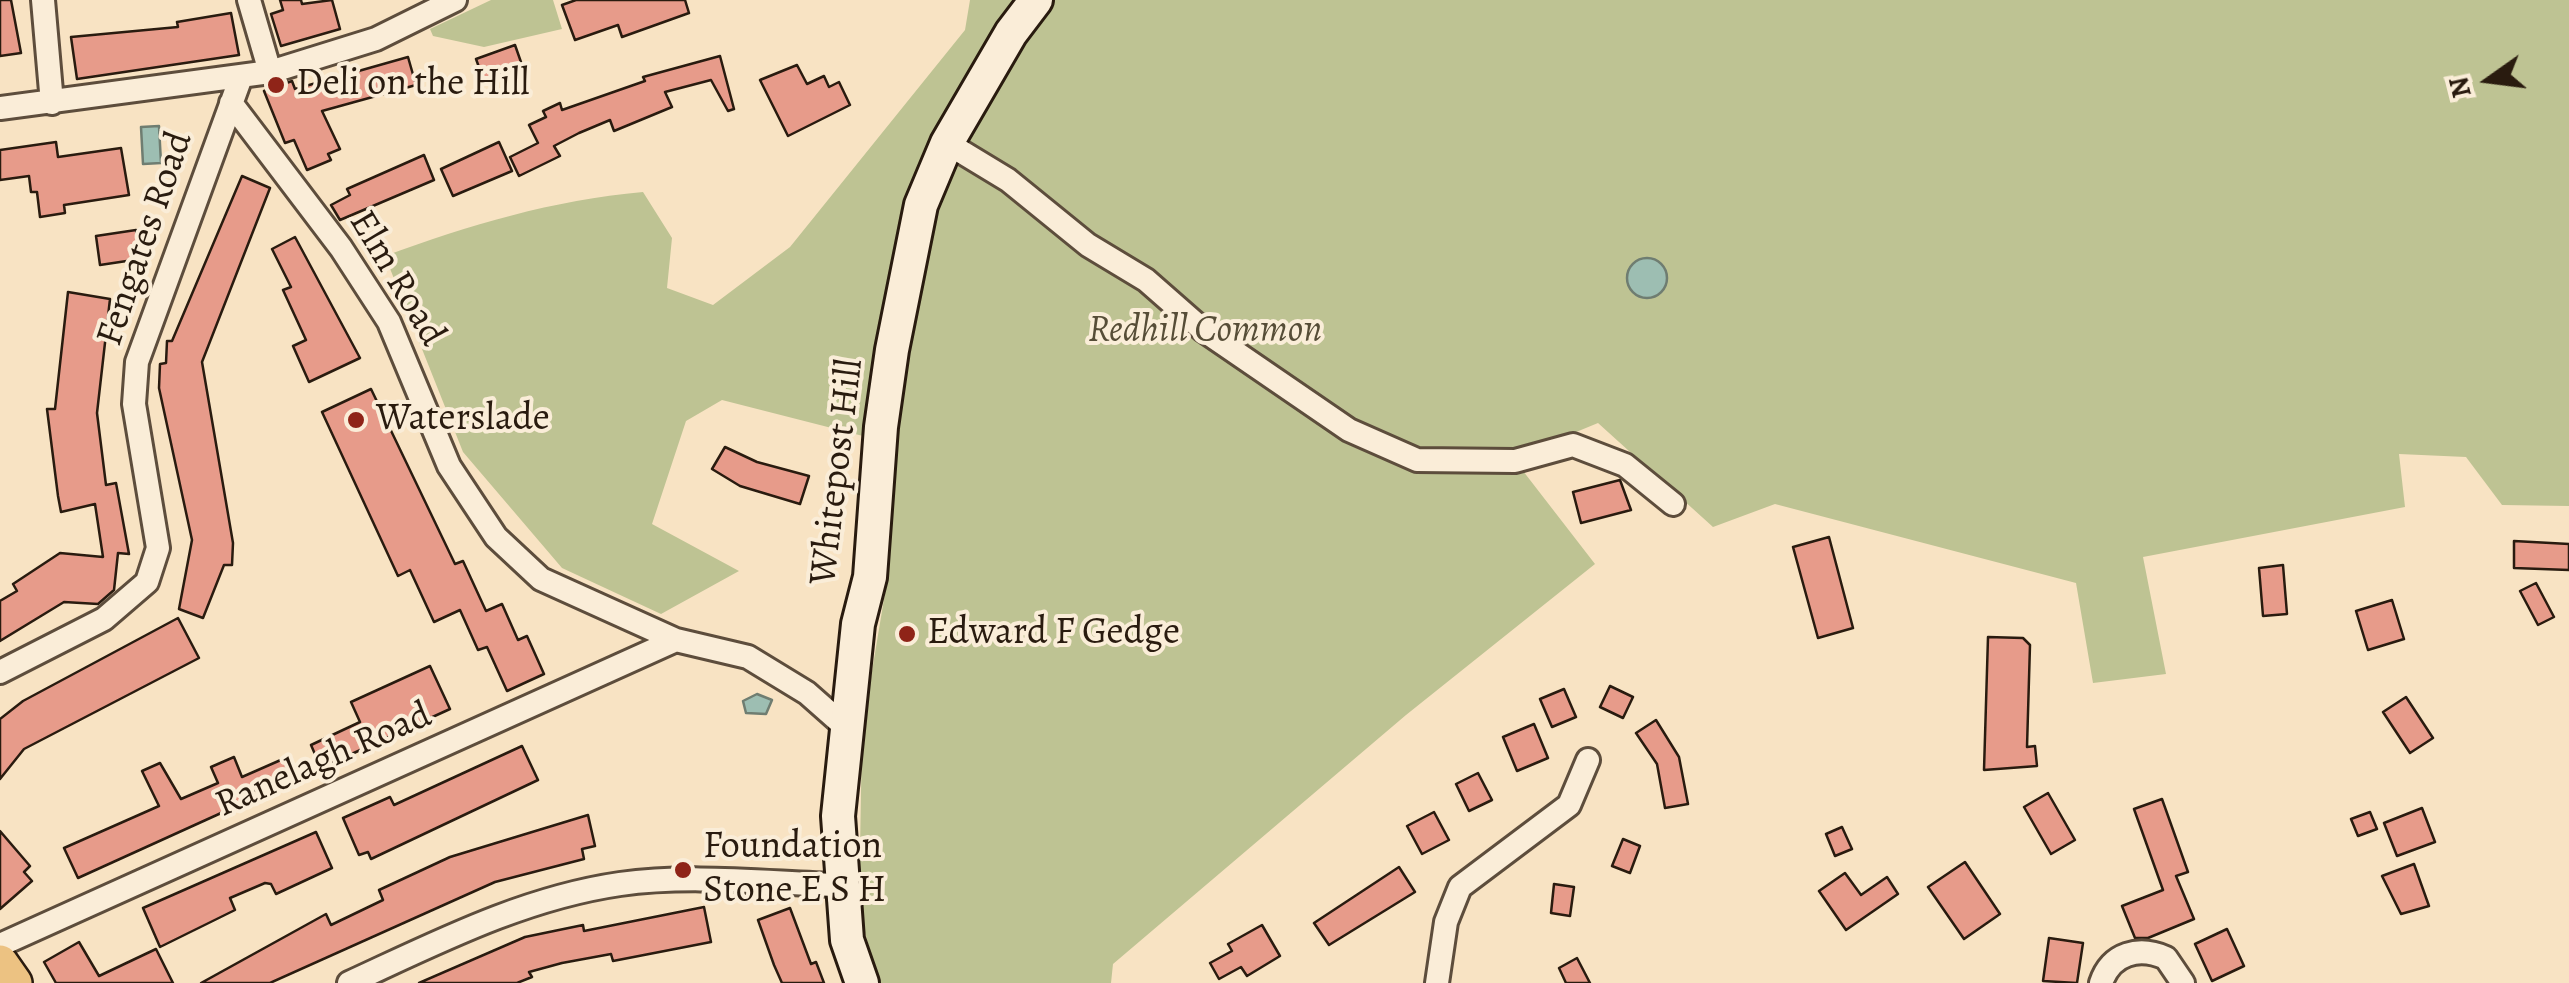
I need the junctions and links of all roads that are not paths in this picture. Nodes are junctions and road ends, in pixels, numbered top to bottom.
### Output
1 (43, 0) edge
2 (249, 0) edge
3 (455, 0) edge
4 (1036, 0) edge
5 (270, 72) junction
6 (241, 77) junction
7 (52, 103) junction
8 (231, 103) junction
9 (0, 108) edge
10 (947, 142) junction
11 (1673, 504) dead end
12 (676, 640) junction
13 (0, 672) edge
14 (850, 731) junction
15 (1588, 760) dead end
16 (840, 885) junction
17 (0, 945) edge
18 (0, 964) edge
19 (14, 983) edge
20 (349, 983) edge
21 (862, 983) edge
22 (1437, 983) edge
23 (2101, 983) edge
24 (2183, 983) edge

1 - 7 street
2 - 5 street
3 - 5 street
4 - 10 street, Whitepost Hill
5 - 6 street
6 - 7 street
6 - 8 street
7 - 9 street
8 - 12 street, Elm Road
8 - 13 street, Fengates Road
10 - 11 street
10 - 14 street, Whitepost Hill
12 - 14 street, Elm Road
12 - 17 street, Ranelagh Road
14 - 16 street, Whitepost Hill
15 - 22 street
16 - 20 street
16 - 21 street, Whitepost Hill
18 - 19 main road
23 - 24 street

